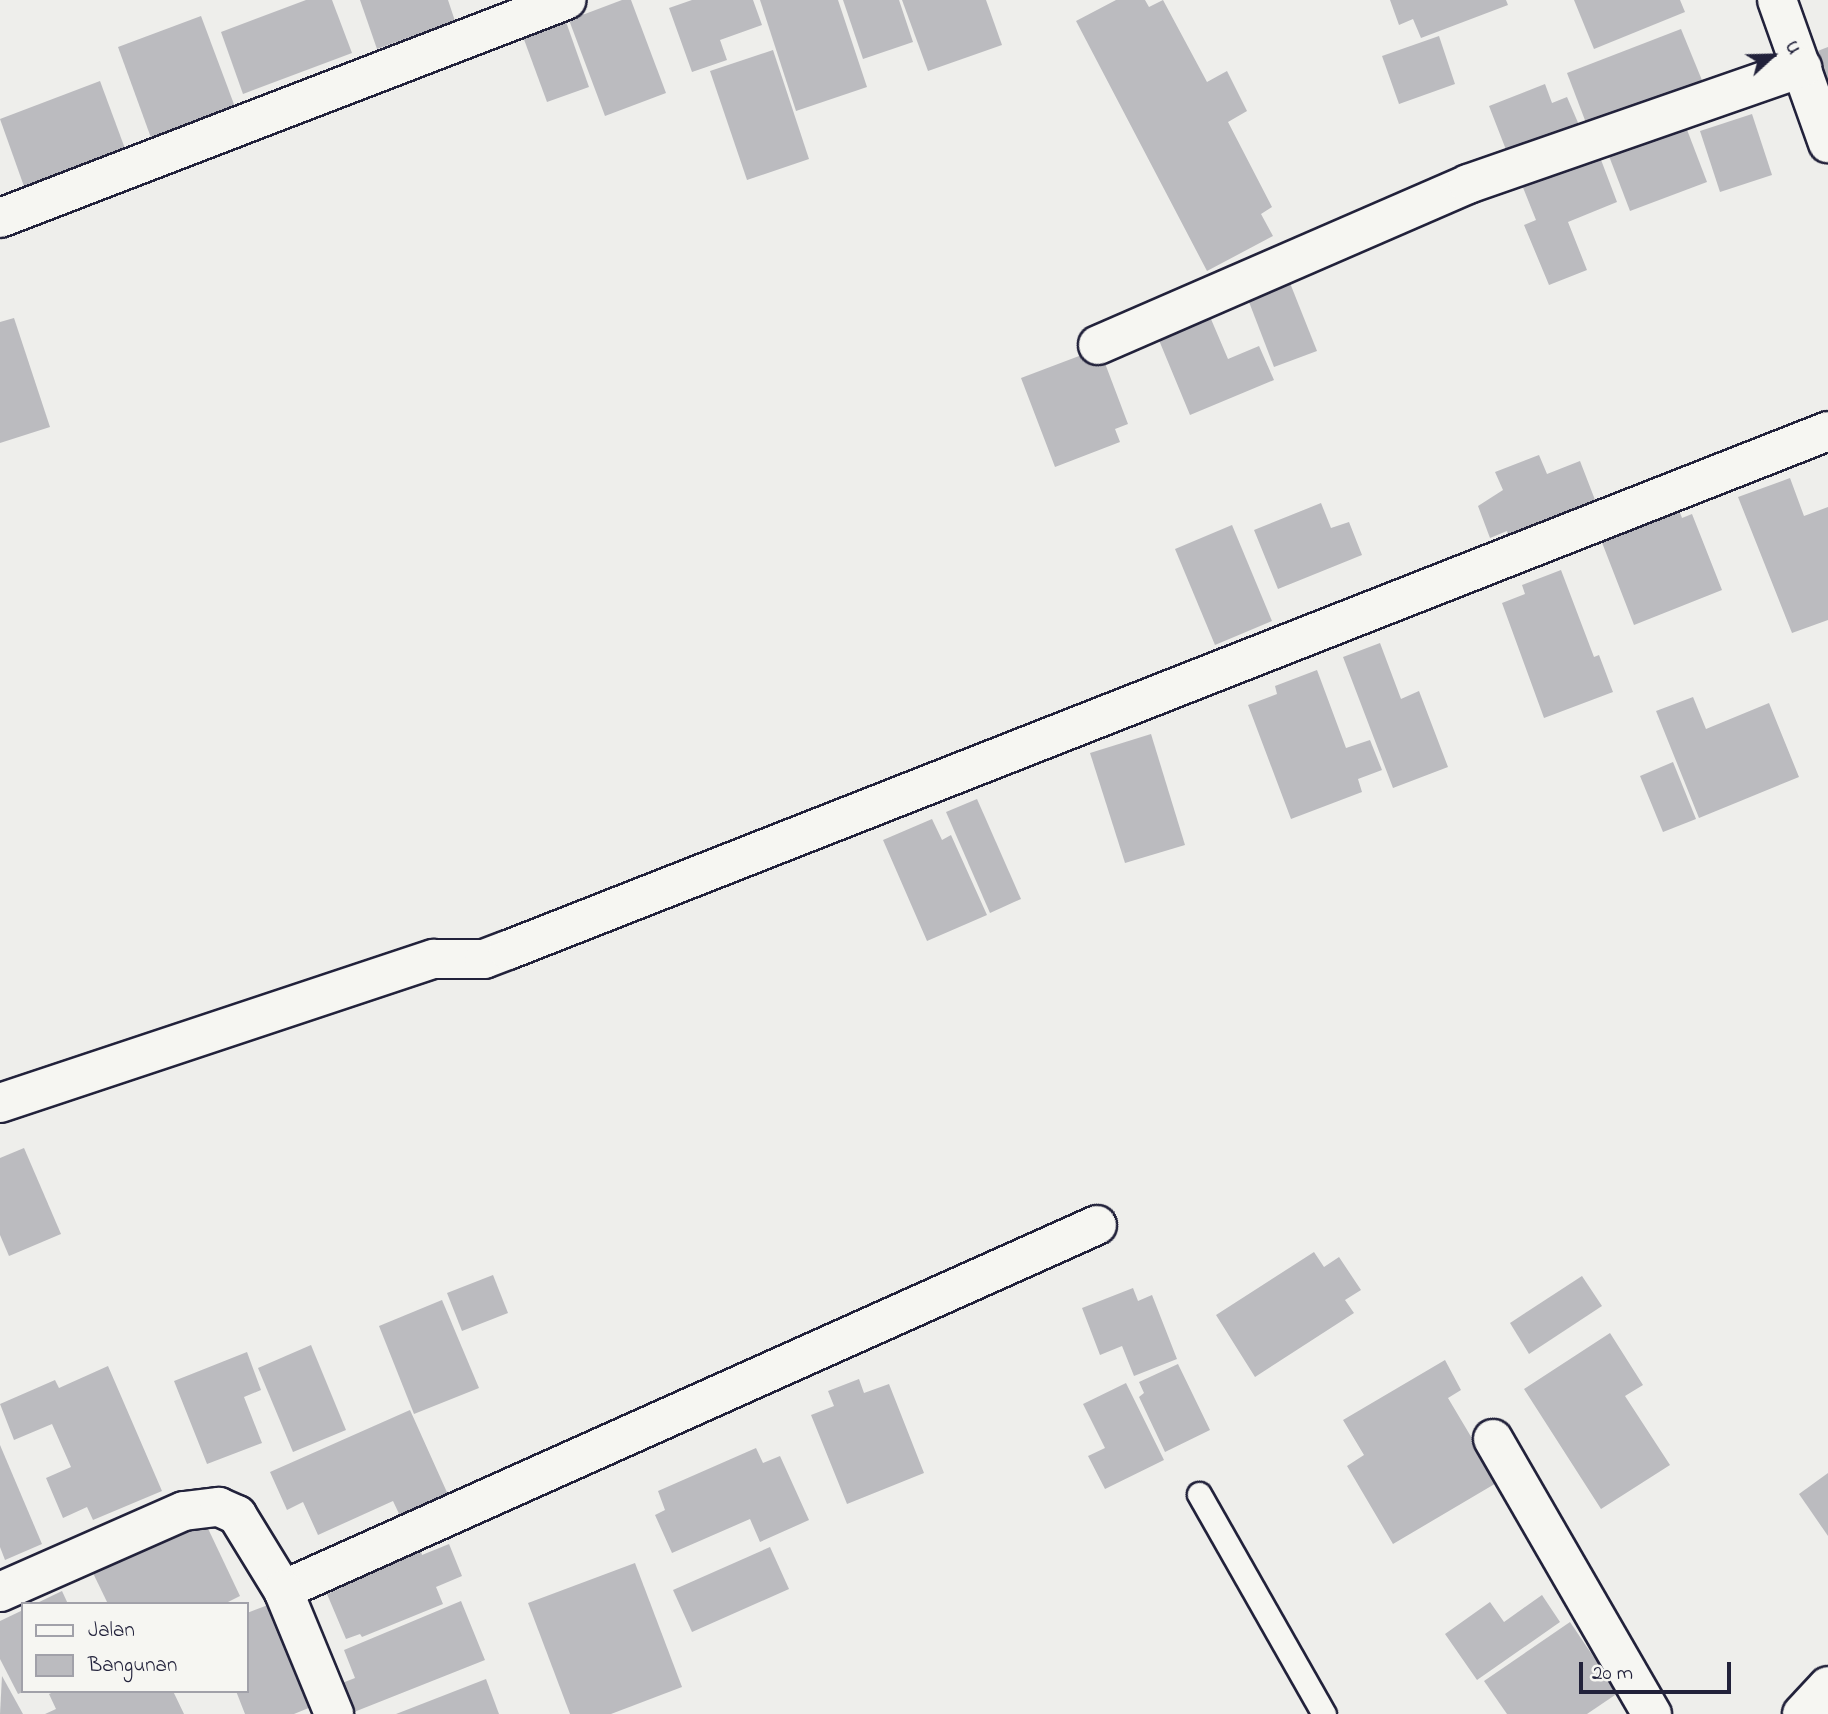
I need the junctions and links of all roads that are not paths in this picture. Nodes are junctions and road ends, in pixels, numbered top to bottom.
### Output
1 (566, 0) edge
2 (1777, 0) edge
3 (1802, 68) junction
4 (1828, 143) edge
5 (0, 218) edge
6 (1098, 345) dead end
7 (1828, 431) edge
8 (0, 1103) edge
9 (1097, 1225) dead end
10 (1493, 1439) dead end
11 (1199, 1494) dead end
12 (284, 1590) junction
13 (0, 1592) edge
14 (1828, 1686) edge
15 (334, 1714) edge
16 (1324, 1714) edge
17 (1652, 1714) edge
18 (1802, 1714) edge

1 - 5 street
2 - 3 street
3 - 4 street
3 - 6 street
7 - 8 street
9 - 12 street
10 - 17 street
11 - 16 lane
12 - 13 street
12 - 15 street
14 - 18 street

